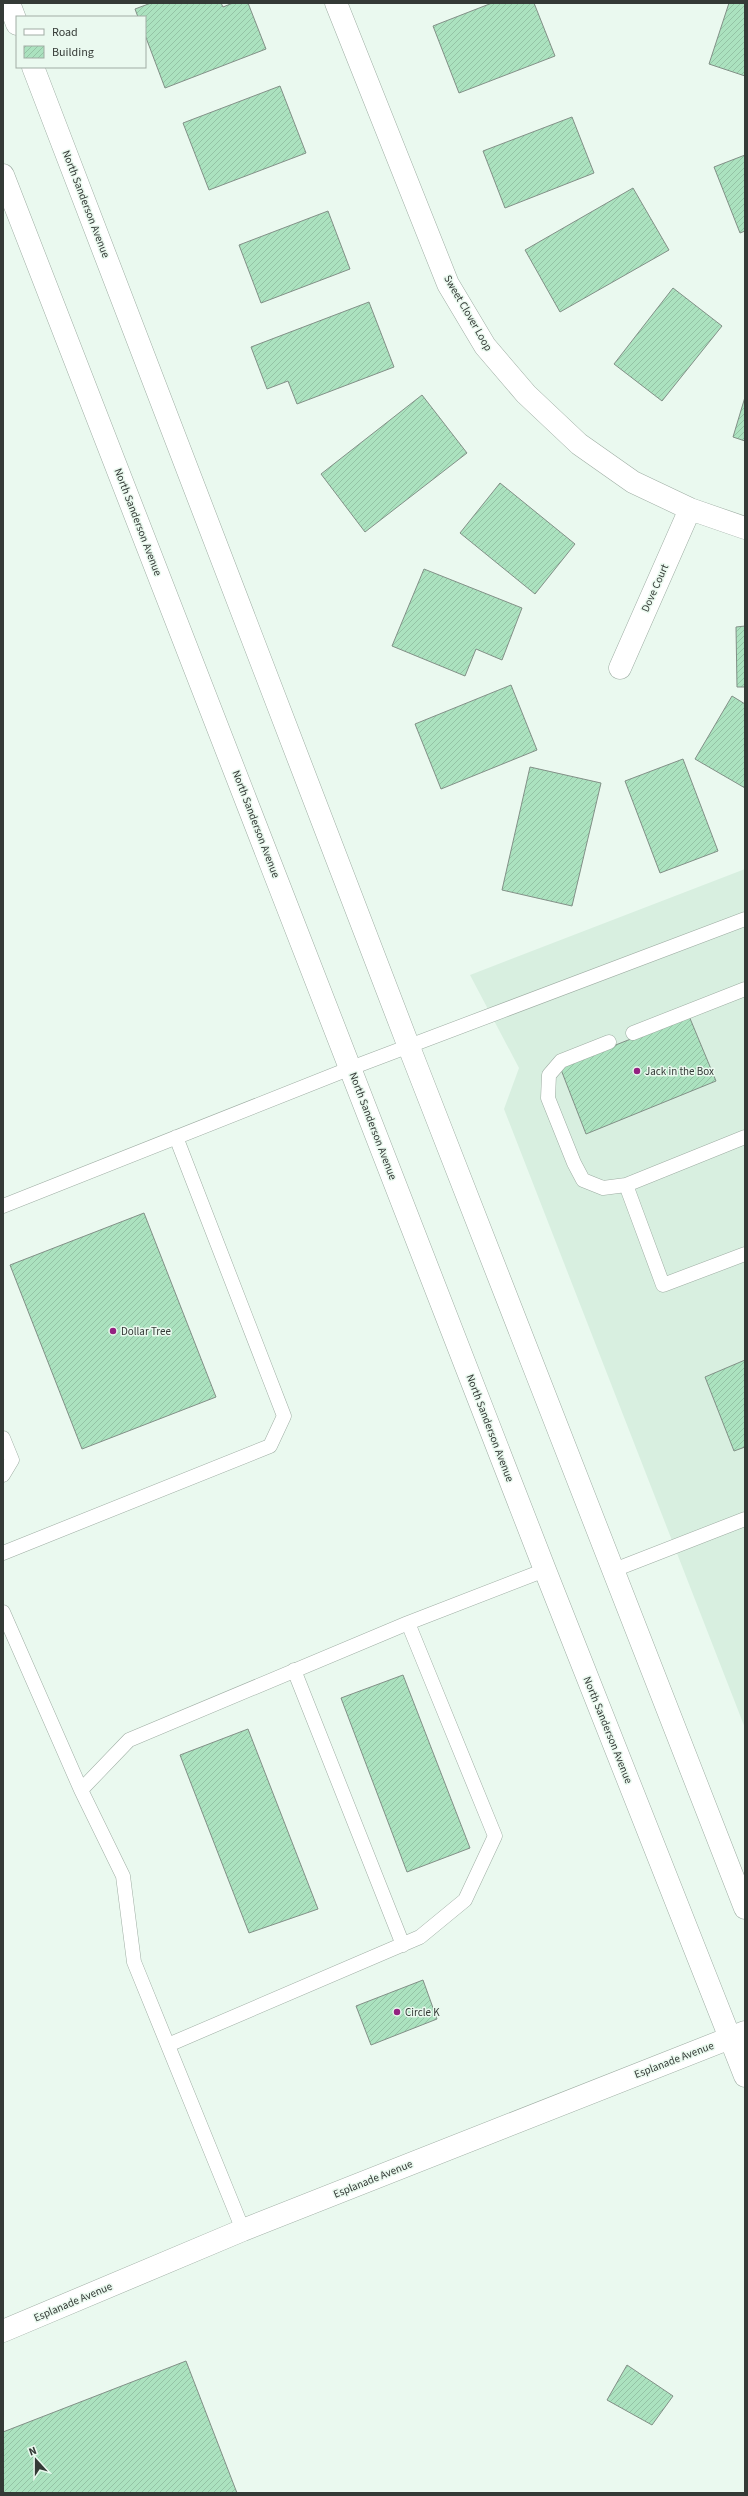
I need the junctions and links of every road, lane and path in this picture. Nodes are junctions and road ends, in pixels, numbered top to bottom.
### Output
1 (9, 3) edge
2 (336, 3) edge
3 (16, 21) edge
4 (33, 68) edge
5 (3, 175) edge
6 (690, 509) junction
7 (745, 528) edge
8 (620, 668) dead end
9 (745, 919) edge
10 (745, 989) edge
11 (632, 1033) dead end
12 (609, 1042) dead end
13 (409, 1047) junction
14 (351, 1068) junction
15 (176, 1137) junction
16 (745, 1137) edge
17 (626, 1185) junction
18 (3, 1206) edge
19 (745, 1254) edge
20 (3, 1438) edge
21 (3, 1475) edge
22 (745, 1519) edge
23 (3, 1553) edge
24 (545, 1570) junction
25 (614, 1570) junction
26 (3, 1612) edge
27 (408, 1623) junction
28 (294, 1670) junction
29 (81, 1790) junction
30 (745, 1908) edge
31 (403, 1945) junction
32 (738, 2035) edge
33 (168, 2045) junction
34 (745, 2076) edge
35 (243, 2230) junction
36 (3, 2331) edge

1 - 3 main road
2 - 6 main road, Sweet Clover Loop
4 - 13 main road, North Sanderson Avenue
5 - 14 main road, North Sanderson Avenue
6 - 7 main road, Sweet Clover Loop
6 - 8 main road, Dove Court
9 - 13 lane
10 - 11 lane
12 - 17 lane
13 - 14 lane
13 - 25 main road, North Sanderson Avenue
14 - 15 lane
14 - 24 main road, North Sanderson Avenue
15 - 18 lane
15 - 23 lane
16 - 17 lane
17 - 19 lane
20 - 21 lane
22 - 25 lane
24 - 27 lane
24 - 32 main road, North Sanderson Avenue
25 - 30 main road, North Sanderson Avenue
26 - 29 lane
27 - 28 lane
27 - 31 lane
28 - 29 lane
28 - 31 lane
29 - 33 lane
31 - 33 lane
32 - 34 main road, North Sanderson Avenue
32 - 35 main road, Esplanade Avenue
33 - 35 lane
35 - 36 main road, Esplanade Avenue

